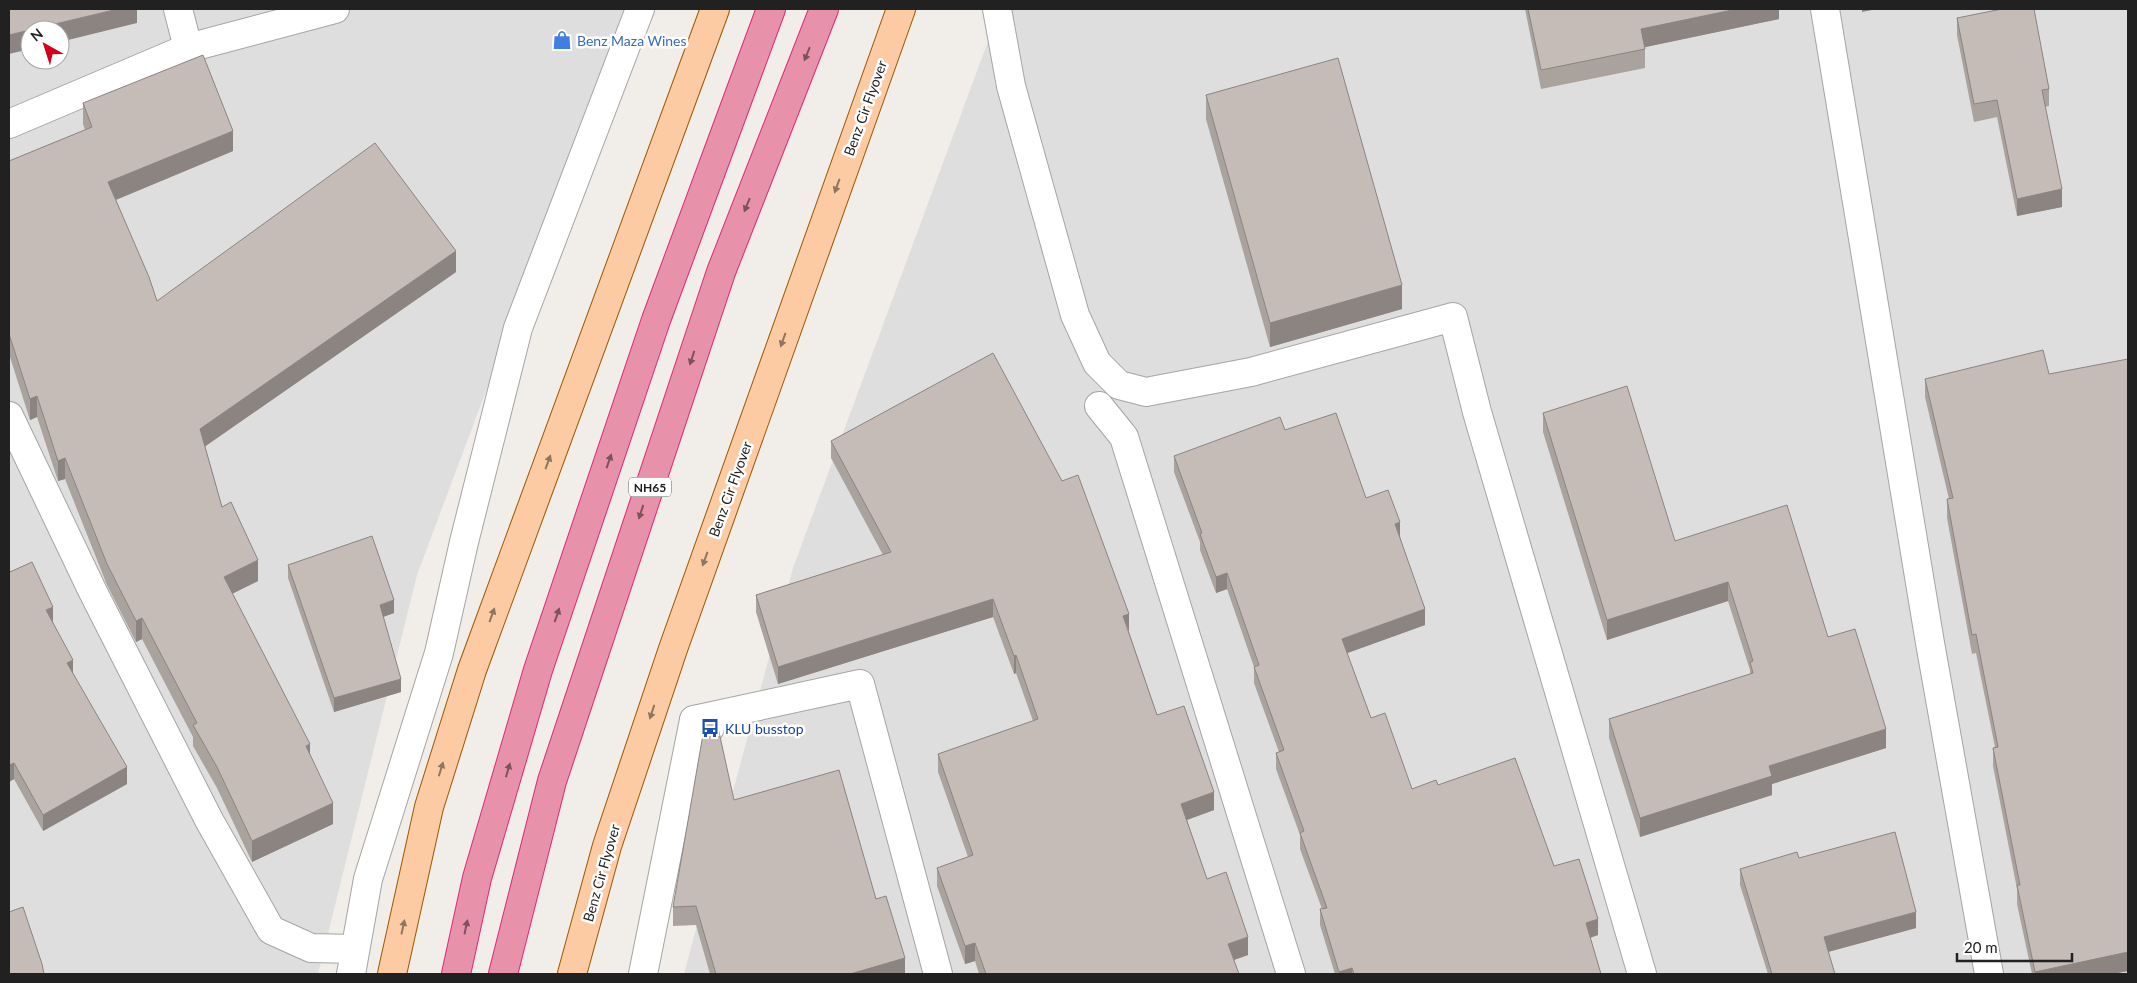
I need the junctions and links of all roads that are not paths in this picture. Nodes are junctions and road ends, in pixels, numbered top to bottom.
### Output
1 (178, 9) edge
2 (335, 9) edge
3 (640, 9) edge
4 (715, 9) edge
5 (771, 9) edge
6 (824, 9) edge
7 (901, 9) edge
8 (997, 9) edge
9 (1825, 9) edge
10 (188, 48) junction
11 (9, 124) edge
12 (1099, 406) dead end
13 (9, 416) edge
14 (353, 962) edge
15 (392, 974) edge
16 (456, 974) edge
17 (503, 974) edge
18 (572, 974) edge
19 (643, 974) edge
20 (938, 974) edge
21 (1291, 974) edge
22 (1642, 974) edge
23 (1989, 974) edge

1 - 10 street
2 - 10 street
3 - 14 street
15 -> 4 main road
16 -> 5 highway
6 -> 17 highway, NH65
7 -> 18 main road, Benz Cir Flyover
8 - 22 street
9 - 23 street
10 - 11 street
12 - 21 street
13 - 14 street
19 - 20 street

